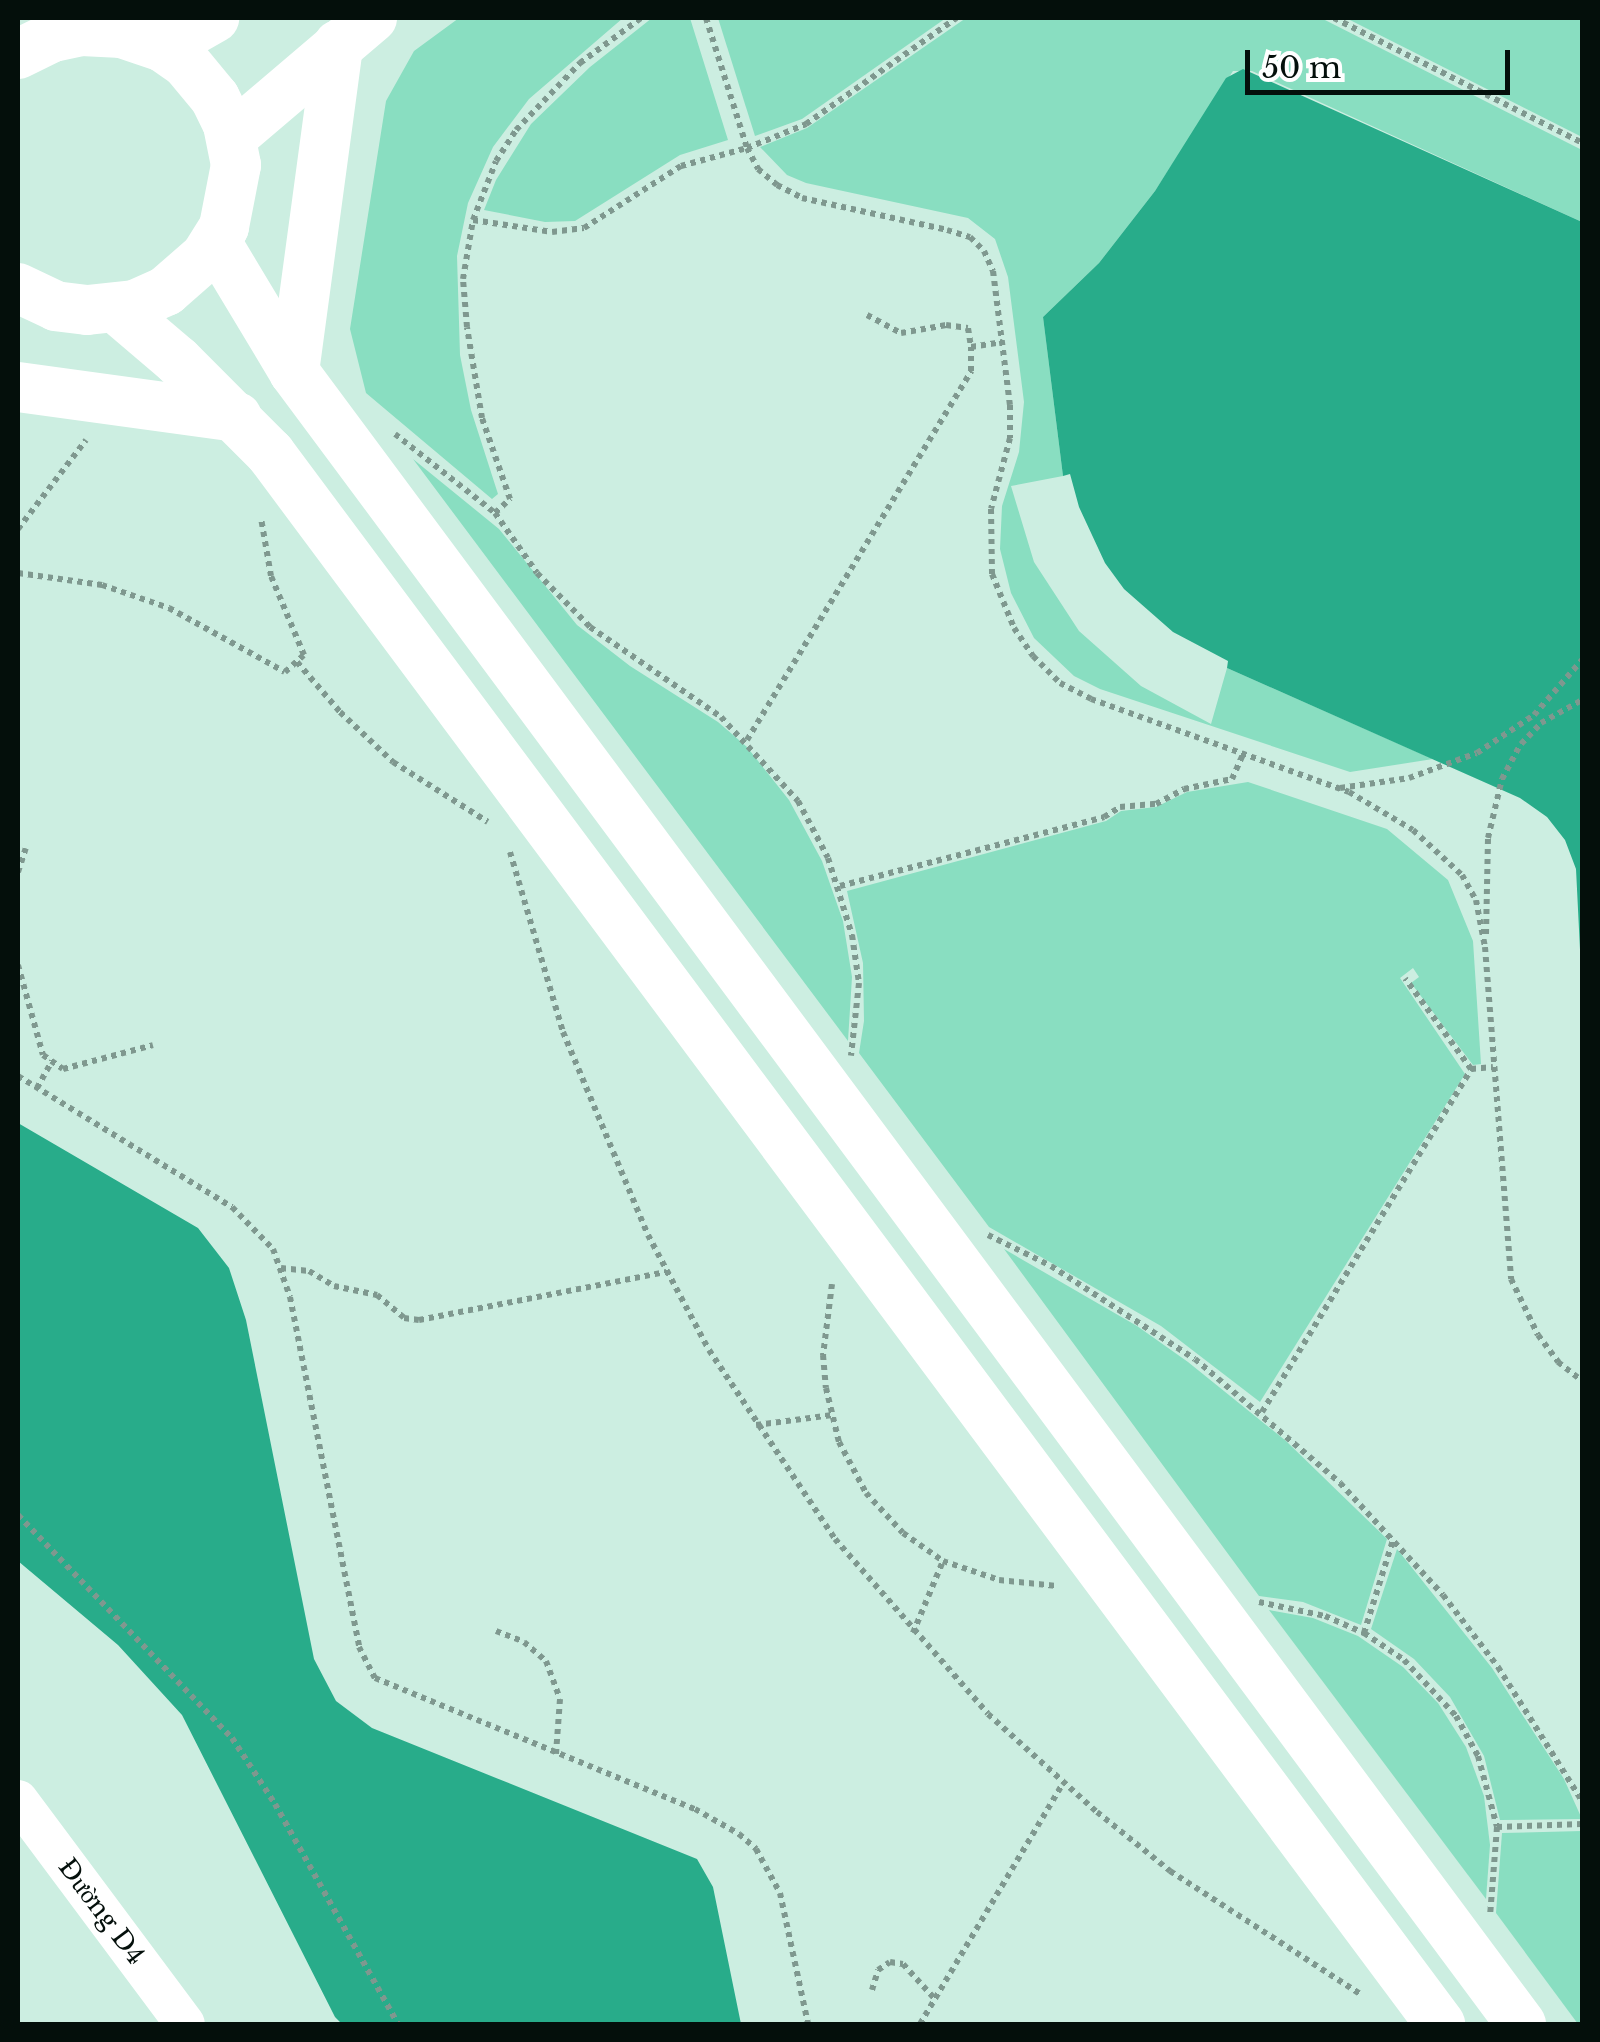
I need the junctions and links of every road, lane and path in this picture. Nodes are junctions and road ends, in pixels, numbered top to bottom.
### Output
1 (214, 18) edge
2 (641, 18) edge
3 (706, 18) edge
4 (956, 18) edge
5 (1334, 18) edge
6 (58, 26) edge
7 (355, 31) edge
8 (162, 47) junction
9 (18, 54) edge
10 (232, 137) junction
11 (1582, 143) edge
12 (746, 148) junction
13 (473, 220) junction
14 (216, 242) junction
15 (21, 294) edge
16 (118, 309) junction
17 (866, 315) dead end
18 (1004, 342) junction
19 (971, 347) junction
20 (294, 372) junction
21 (18, 387) edge
22 (237, 417) junction
23 (393, 432) dead end
24 (86, 440) dead end
25 (495, 513) junction
26 (261, 518) dead end
27 (18, 529) edge
28 (438, 566) junction
29 (18, 573) edge
30 (383, 606) junction
31 (1582, 660) edge
32 (297, 662) junction
33 (1582, 700) edge
34 (1534, 716) junction
35 (1541, 722) junction
36 (746, 740) junction
37 (1244, 752) junction
38 (1338, 788) junction
39 (488, 822) dead end
40 (26, 848) dead end
41 (510, 852) dead end
42 (18, 872) edge
43 (840, 886) junction
44 (1485, 947) junction
45 (18, 965) edge
46 (1405, 978) dead end
47 (152, 1046) dead end
48 (851, 1057) dead end
49 (52, 1061) junction
50 (1493, 1066) junction
51 (1471, 1069) junction
52 (18, 1076) edge
53 (37, 1088) junction
54 (960, 1236) junction
55 (281, 1268) junction
56 (666, 1272) junction
57 (884, 1278) junction
58 (832, 1284) dead end
59 (1582, 1381) edge
60 (1262, 1412) junction
61 (832, 1415) junction
62 (756, 1425) junction
63 (18, 1515) edge
64 (1394, 1538) junction
65 (943, 1561) junction
66 (1058, 1586) dead end
67 (1256, 1602) dead end
68 (496, 1631) dead end
69 (913, 1632) junction
70 (1364, 1634) junction
71 (556, 1754) junction
72 (1062, 1782) junction
73 (18, 1800) edge
74 (1582, 1801) edge
75 (1582, 1824) edge
76 (1497, 1827) junction
77 (1470, 1922) junction
78 (1379, 1980) junction
79 (872, 1990) dead end
80 (934, 1999) junction
81 (184, 2024) edge
82 (398, 2024) edge
83 (808, 2024) edge
84 (920, 2024) edge
85 (1440, 2024) edge
86 (1521, 2024) edge

1 - 8 street
2 - 13 path
3 - 12 path
4 - 12 path
5 - 11 path
6 - 8 street
6 - 9 street
7 - 10 street
7 - 20 street
8 - 10 street
10 - 14 street
12 - 13 path
12 - 18 path
13 - 25 path
14 - 16 street
14 - 20 street
15 - 16 street
16 - 22 street
17 - 19 path
18 - 19 path
18 - 37 path
19 - 36 path
20 - 28 street
21 - 22 street
22 - 30 street
23 - 25 path
24 - 27 path
25 - 36 path
26 - 32 path
28 - 30 street
28 - 54 street
29 - 32 path
30 - 57 street
31 - 34 path
32 - 39 path
33 - 35 path
34 - 35 path
34 - 38 path
35 - 44 path
36 - 43 path
37 - 38 path
37 - 43 path
38 - 44 path
40 - 42 path
41 - 56 path
43 - 48 path
44 - 50 path
45 - 49 path
46 - 51 path
47 - 49 path
49 - 53 path
50 - 51 path
50 - 59 path
51 - 60 path
52 - 53 path
53 - 55 path
54 - 57 street
54 - 60 path
54 - 77 street
55 - 56 path
55 - 71 path
56 - 62 path
57 - 78 street
58 - 61 path
60 - 64 path
61 - 62 path
61 - 65 path
62 - 69 path
63 - 82 path
64 - 70 path
64 - 74 path
65 - 66 path
65 - 69 path
67 - 70 path
68 - 71 path
69 - 72 path
70 - 76 path
71 - 83 path
72 - 78 path
72 - 80 path
73 - 81 street, Đường D4
75 - 76 path
76 - 77 path
77 - 78 street
77 - 86 street
78 - 85 street
79 - 80 path
80 - 84 path

